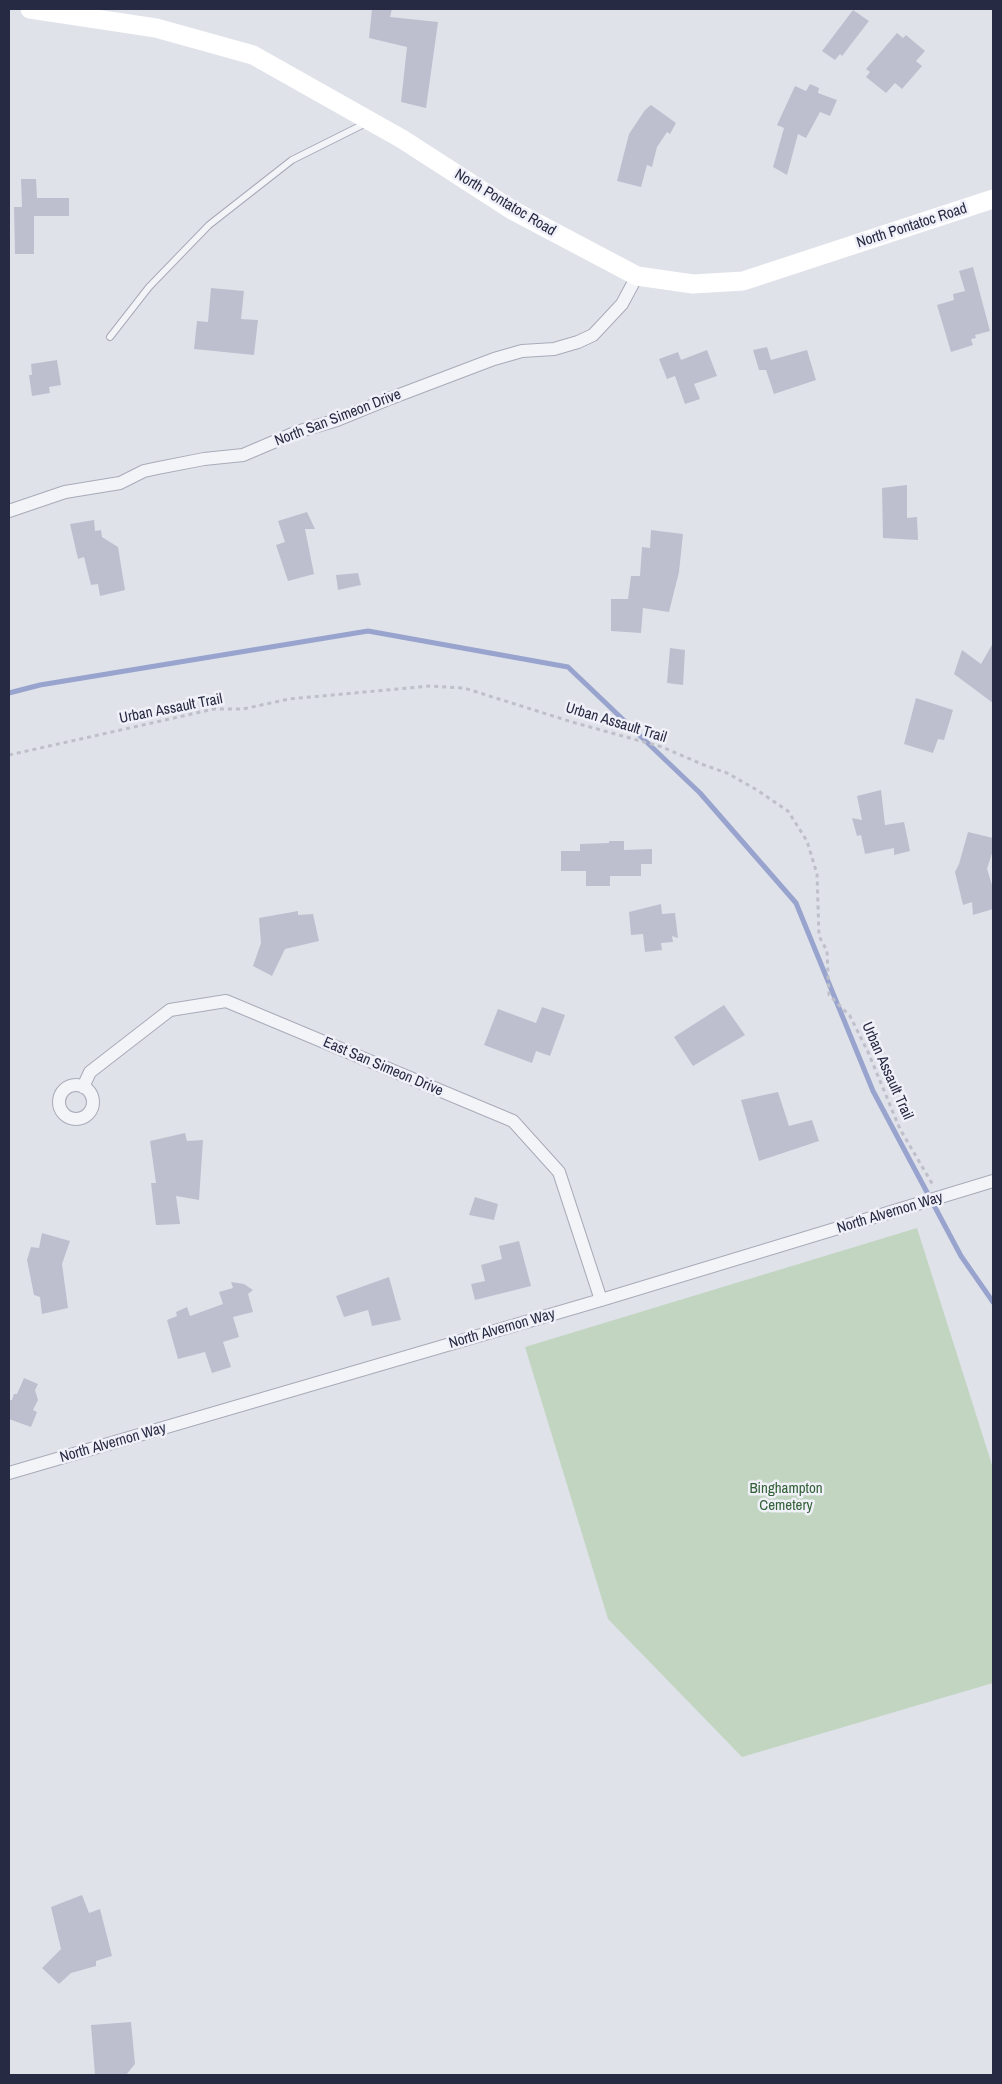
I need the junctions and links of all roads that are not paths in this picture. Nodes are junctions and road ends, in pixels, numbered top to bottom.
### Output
1 (30, 9) edge
2 (370, 121) junction
3 (993, 199) edge
4 (637, 276) junction
5 (110, 337) dead end
6 (9, 510) edge
7 (84, 1087) dead end
8 (993, 1180) edge
9 (601, 1300) junction
10 (9, 1473) edge

1 - 2 street, North Pontatoc Road
2 - 4 street, North Pontatoc Road
2 - 5 lane
3 - 4 street, North Pontatoc Road
4 - 6 street, North San Simeon Drive
7 - 9 street, East San Simeon Drive
8 - 9 street, North Alvernon Way
9 - 10 street, North Alvernon Way

